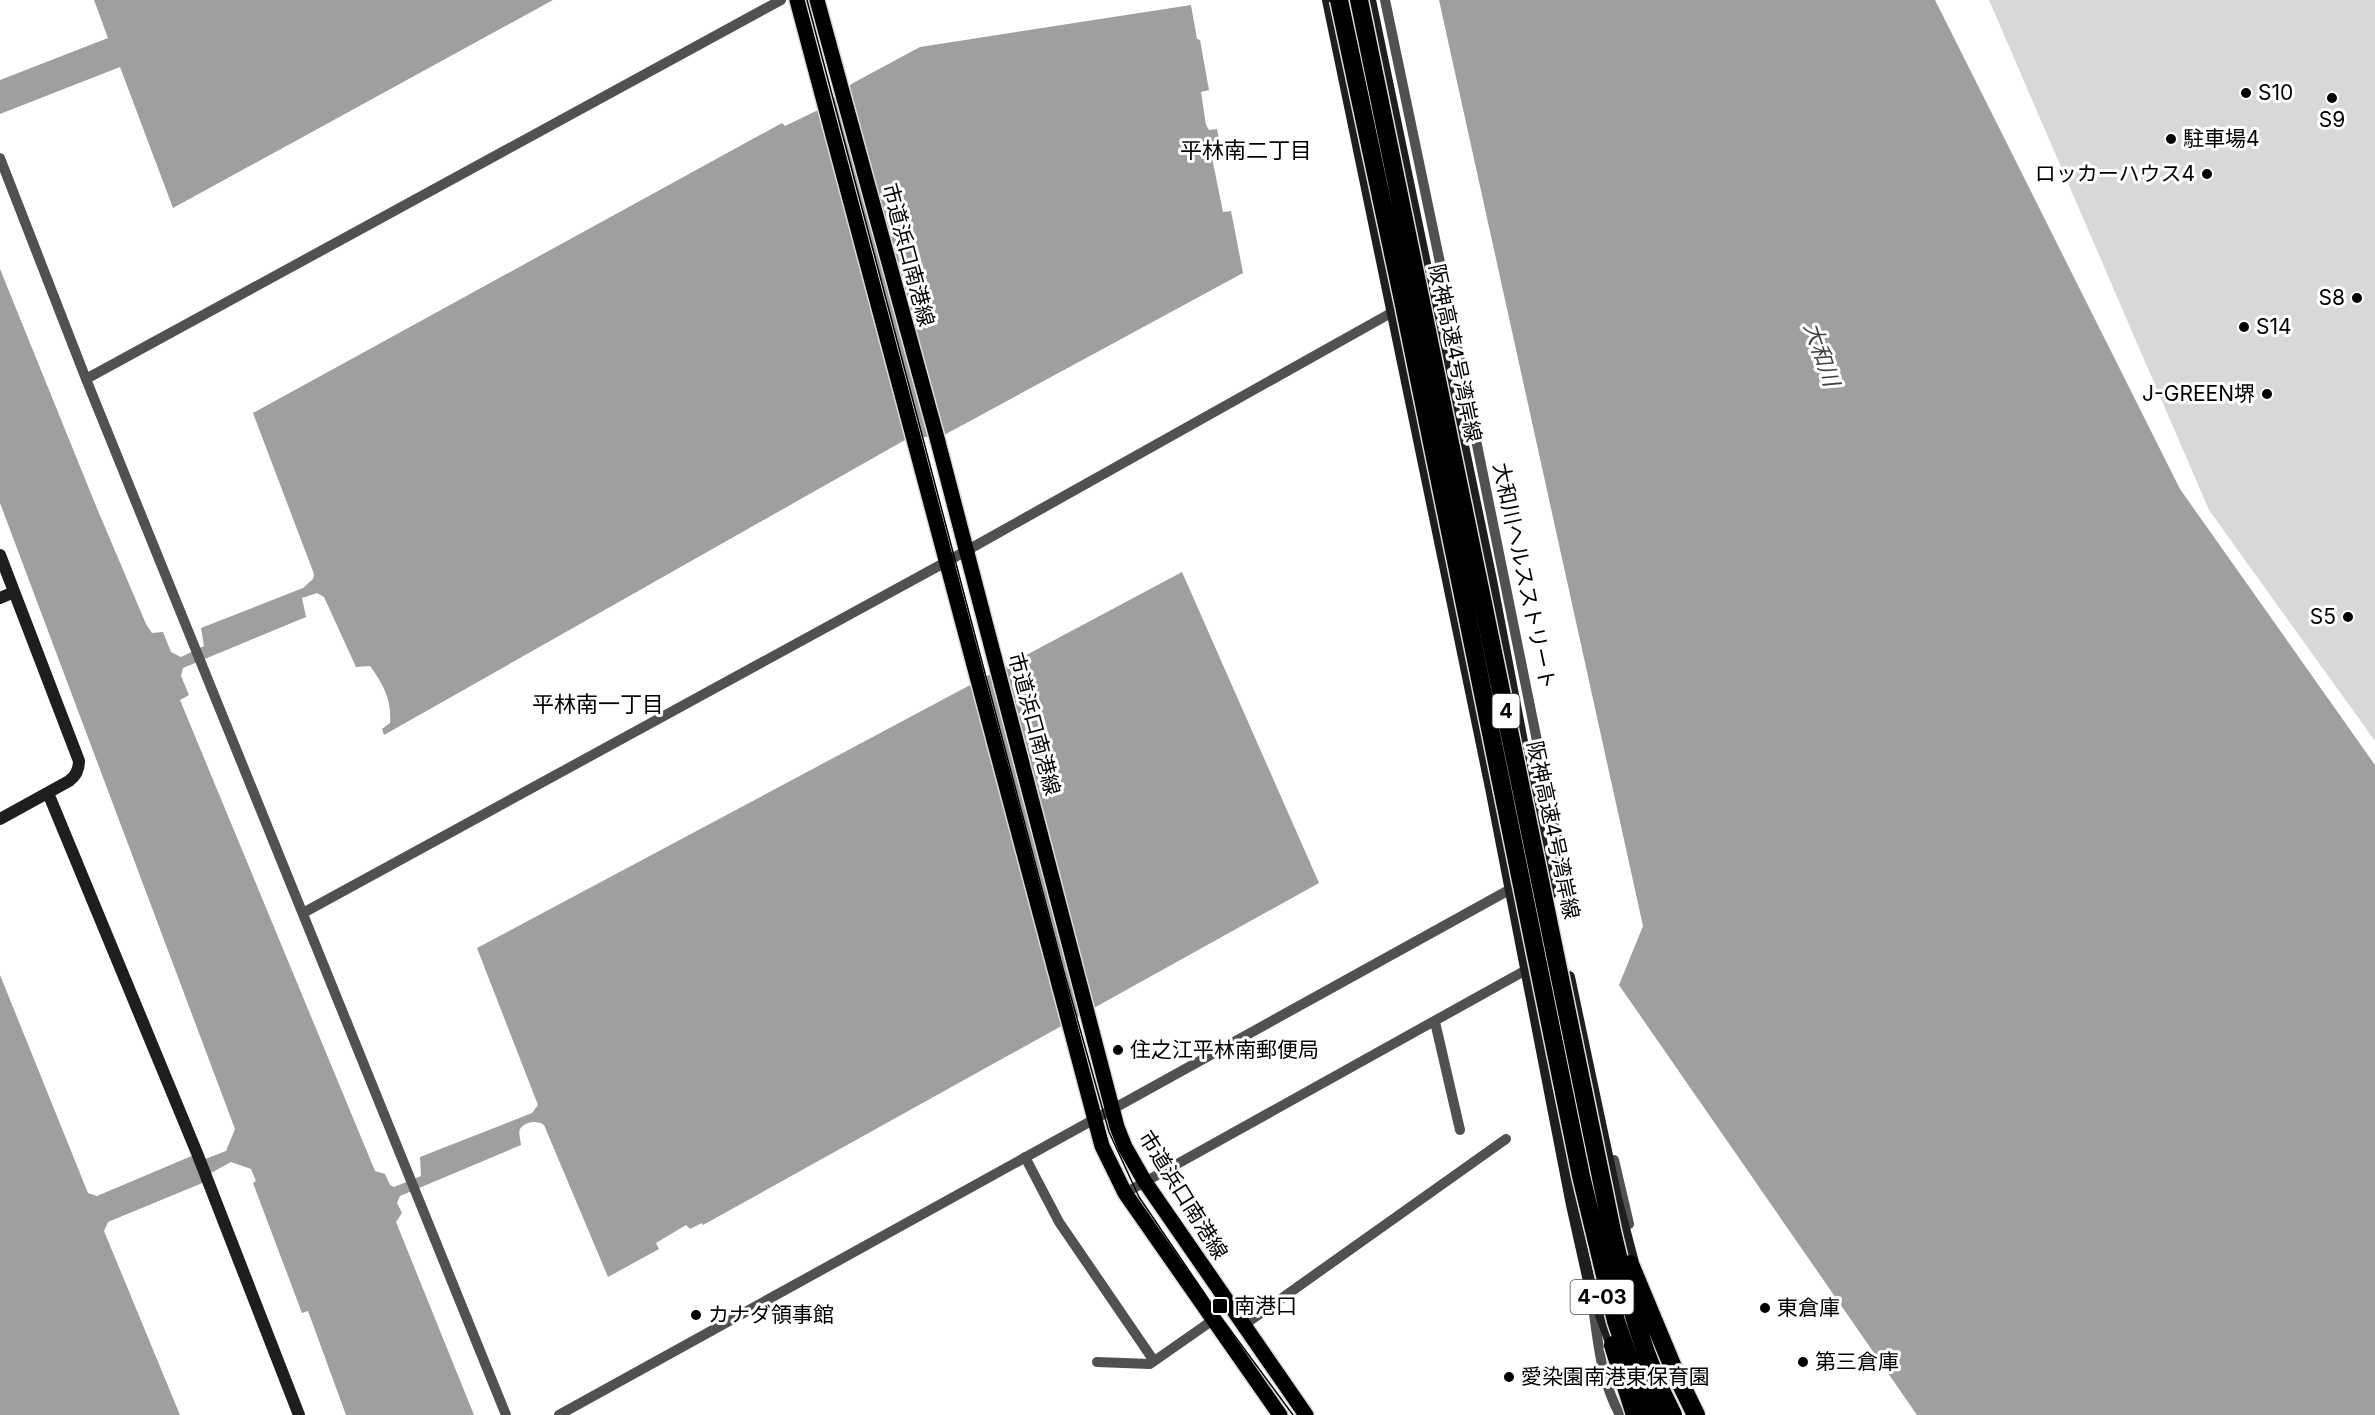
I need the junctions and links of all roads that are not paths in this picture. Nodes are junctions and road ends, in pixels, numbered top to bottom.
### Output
1 (781, 0) edge
2 (797, 0) edge
3 (817, 0) edge
4 (1328, 0) edge
5 (1339, 0) edge
6 (1359, 0) edge
7 (1370, 0) edge
8 (1385, 0) edge
9 (0, 158) edge
10 (1432, 304) junction
11 (1391, 313) junction
12 (86, 379) junction
13 (966, 551) junction
14 (0, 555) edge
15 (946, 562) junction
16 (14, 592) junction
17 (0, 598) edge
18 (48, 793) junction
19 (0, 819) edge
20 (1565, 879) dead end
21 (1509, 890) junction
22 (1552, 896) junction
23 (303, 913) junction
24 (1526, 970) junction
25 (1435, 1022) junction
26 (1593, 1094) junction
27 (1112, 1109) junction
28 (1094, 1119) junction
29 (1460, 1130) dead end
30 (1506, 1139) dead end
31 (1596, 1150) junction
32 (1025, 1157) junction
33 (1581, 1176) junction
34 (1145, 1182) junction
35 (1125, 1193) junction
36 (1589, 1281) junction
37 (1213, 1320) junction
38 (1244, 1325) junction
39 (1154, 1361) junction
40 (1097, 1362) dead end
41 (1274, 1413) edge
42 (298, 1415) edge
43 (506, 1415) edge
44 (559, 1415) edge
45 (1306, 1415) edge
46 (1620, 1415) edge
47 (1635, 1415) edge
48 (1642, 1415) edge
49 (1654, 1415) edge
50 (1673, 1415) edge
51 (1687, 1415) edge
52 (1696, 1415) edge
53 (1705, 1415) edge

1 - 12 street
2 - 15 main road, 市道浜口南港線
3 - 13 main road, 市道浜口南港線
4 - 11 street
5 - 33 highway, 阪神高速4号湾岸線 / 4, bridge
6 - 31 highway, 阪神高速4号湾岸線 / 4, bridge
7 - 10 street
8 - 20 street, 大和川ヘルスストリート
9 - 12 street
10 - 11 street
10 - 22 street
11 - 13 street
11 - 21 street
12 - 23 street
13 - 15 street
13 - 27 main road, 市道浜口南港線
14 - 16 street
15 - 23 street
15 - 28 main road, 市道浜口南港線
16 - 17 street
16 - 18 street
18 - 19 street
18 - 42 street
21 - 22 street
21 - 24 street
21 - 27 street
22 - 26 street
23 - 43 street
24 - 25 street
24 - 36 street
25 - 29 street
25 - 34 street
26 - 51 street
26 - 53 street
27 - 28 street
27 - 34 main road, 市道浜口南港線
28 - 32 street
28 - 35 main road, 市道浜口南港線
30 - 38 street
31 - 50 highway, 阪神高速4号湾岸線 / 4, bridge
31 - 52 highway, 4-03, bridge
32 - 39 street
32 - 44 street
33 - 47 highway, 4-03, bridge
33 - 49 highway, 阪神高速4号湾岸線 / 4, bridge
34 - 35 street
34 - 38 main road, 市道浜口南港線
35 - 37 main road, 市道浜口南港線
36 - 46 street
36 - 48 street
37 - 39 street
37 - 41 main road, 市道浜口南港線
38 - 45 main road, 市道浜口南港線
39 - 40 street

